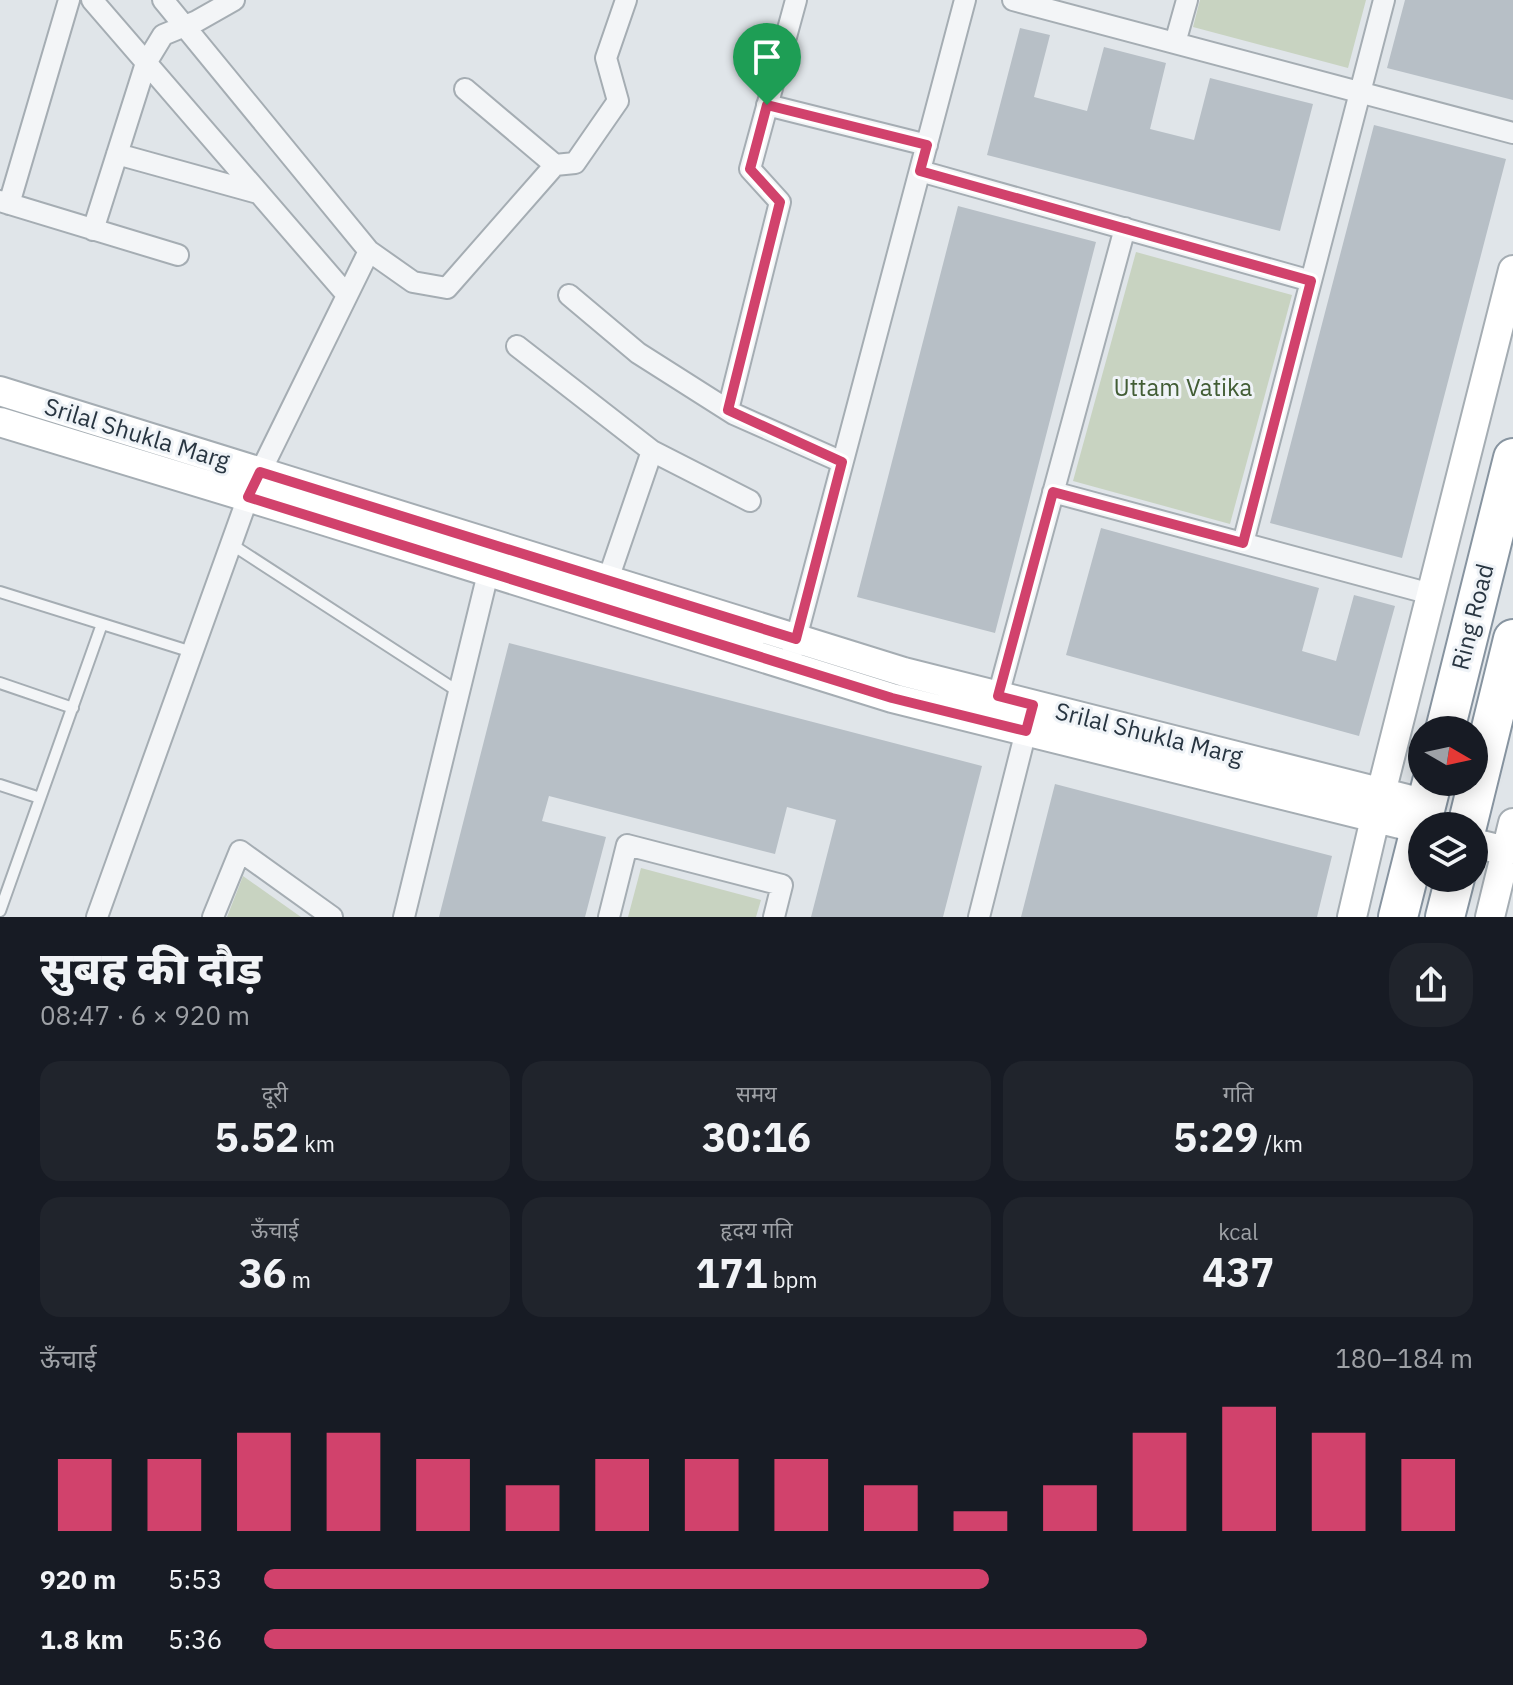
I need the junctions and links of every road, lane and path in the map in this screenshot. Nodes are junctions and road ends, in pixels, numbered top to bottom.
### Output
1 (69, 0) edge
2 (92, 0) edge
3 (163, 0) edge
4 (234, 0) edge
5 (626, 0) edge
6 (796, 0) edge
7 (965, 0) edge
8 (1013, 0) edge
9 (1187, 0) edge
10 (1384, 0) edge
11 (185, 26) junction
12 (1175, 43) junction
13 (146, 63) junction
14 (465, 89) dead end
15 (1360, 93) junction
16 (767, 105) junction
17 (1513, 133) edge
18 (927, 145) junction
19 (117, 154) junction
20 (555, 165) junction
21 (920, 171) junction
22 (258, 193) junction
23 (4, 202) edge
24 (1125, 228) junction
25 (93, 230) junction
26 (369, 251) junction
27 (178, 255) dead end
28 (1513, 270) edge
29 (1311, 281) junction
30 (347, 295) junction
31 (569, 295) dead end
32 (517, 346) dead end
33 (0, 391) edge
34 (728, 410) junction
35 (0, 422) edge
36 (652, 451) junction
37 (1513, 458) edge
38 (842, 462) junction
39 (254, 484) junction
40 (1053, 492) junction
41 (750, 501) dead end
42 (1243, 543) junction
43 (231, 544) junction
44 (492, 558) junction
45 (0, 592) edge
46 (603, 593) junction
47 (1431, 594) junction
48 (102, 624) junction
49 (1513, 639) edge
50 (192, 652) junction
51 (792, 652) junction
52 (0, 683) edge
53 (459, 692) junction
54 (73, 708) junction
55 (995, 709) junction
56 (1448, 716) edge
57 (1030, 718) junction
58 (0, 785) edge
59 (40, 798) junction
60 (1426, 805) edge
61 (1378, 806) junction
62 (1474, 812) edge
63 (1488, 831) edge
64 (1512, 835) edge
65 (5, 880) edge
66 (1451, 892) edge
67 (0, 911) edge
68 (97, 917) edge
69 (213, 917) edge
70 (332, 917) edge
71 (404, 917) edge
72 (609, 917) edge
73 (774, 917) edge
74 (979, 917) edge
75 (1352, 917) edge
76 (1398, 917) edge
77 (1445, 917) edge
78 (1490, 917) edge

1 - 23 street
2 - 13 street
3 - 11 street
4 - 11 street
5 - 20 street
6 - 16 street
7 - 18 street
8 - 12 street
9 - 12 street
10 - 15 street
11 - 13 street
11 - 26 street
12 - 15 street
13 - 19 street
13 - 22 street
14 - 20 street
15 - 17 street
15 - 29 street
16 - 18 street
16 - 34 street
18 - 21 street
19 - 22 street
19 - 25 street
20 - 26 street
21 - 24 street
21 - 38 street
22 - 30 street
23 - 25 street
24 - 29 street
24 - 40 street
25 - 27 street
26 - 30 street
28 - 47 street
29 - 42 street
30 - 39 street
31 - 34 street
32 - 36 street
33 - 39 street, Srilal Shukla Marg
34 - 38 street
35 - 39 street, Srilal Shukla Marg
36 - 41 street
36 - 46 street
37 - 56 highway, Ring Road
38 - 51 street
39 - 43 street
39 - 44 street, Srilal Shukla Marg
40 - 42 street
40 - 55 street
42 - 47 street
43 - 50 street
43 - 53 lane
44 - 46 street, Srilal Shukla Marg
44 - 53 street
45 - 48 lane
46 - 51 street, Srilal Shukla Marg
47 - 61 street
48 - 50 lane
48 - 54 lane
49 - 62 highway, Ring Road
50 - 68 street
51 - 55 street, Srilal Shukla Marg
52 - 54 lane
53 - 71 street
54 - 59 lane
55 - 57 street, Srilal Shukla Marg
57 - 61 street, Srilal Shukla Marg
57 - 74 street
58 - 59 lane
59 - 65 lane
60 - 61 street, Srilal Shukla Marg
60 - 76 highway
61 - 75 street
63 - 64 street
64 - 78 street
65 - 67 lane
66 - 77 highway
69 - 70 street
72 - 73 street

